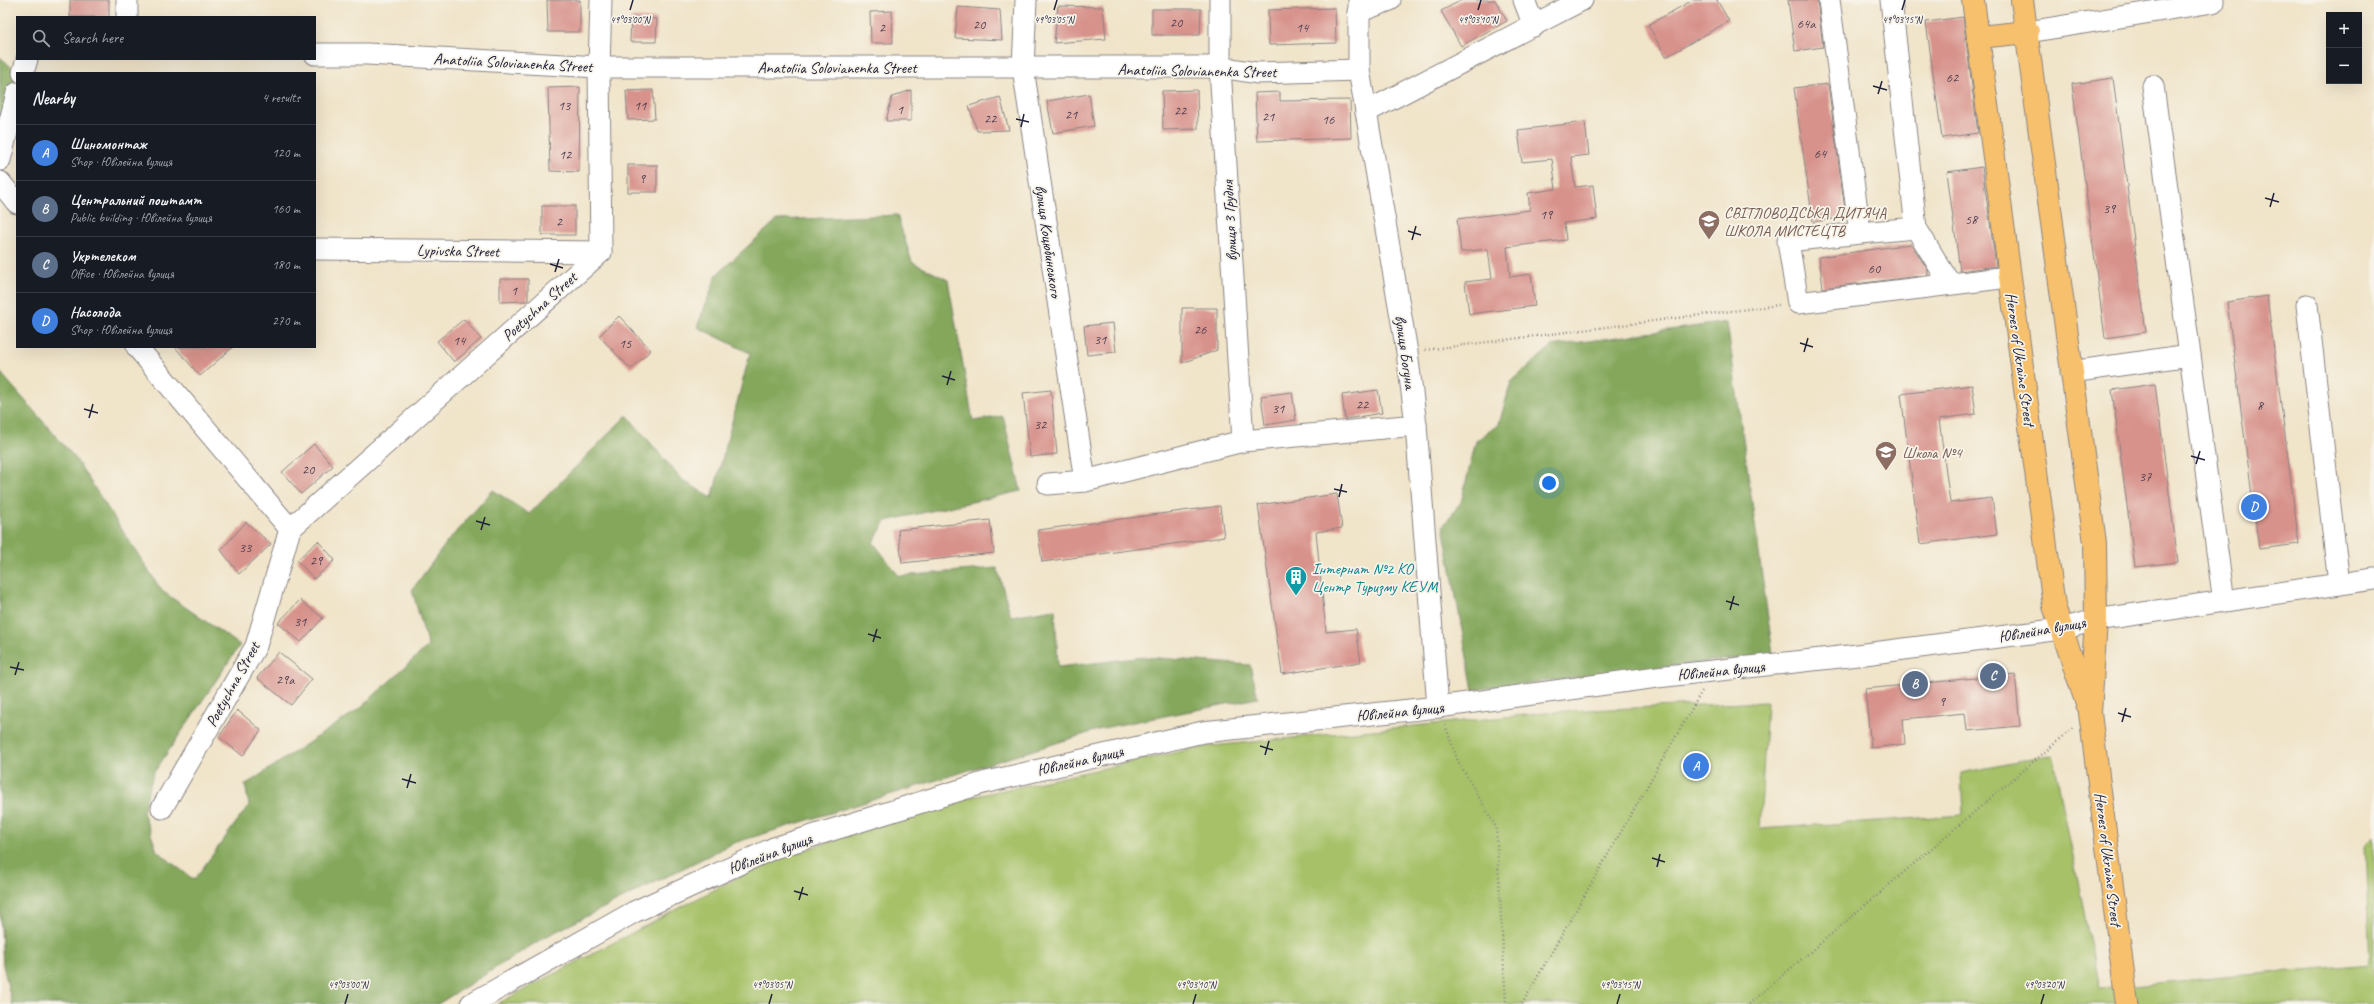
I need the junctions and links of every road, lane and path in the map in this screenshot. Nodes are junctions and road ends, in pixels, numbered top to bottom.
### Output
1 (127, 0) edge
2 (601, 0) edge
3 (1026, 0) edge
4 (1220, 0) edge
5 (1390, 0) edge
6 (1524, 0) edge
7 (1582, 0) edge
8 (1829, 0) edge
9 (1891, 0) edge
10 (1973, 0) edge
11 (2022, 0) edge
12 (2213, 0) edge
13 (1359, 6) edge
14 (127, 16) edge
15 (1534, 26) junction
16 (2028, 32) junction
17 (1979, 37) junction
18 (316, 54) edge
19 (27, 60) edge
20 (599, 67) junction
21 (1220, 67) junction
22 (1023, 68) junction
23 (1359, 70) junction
24 (23, 72) edge
25 (2153, 86) dead end
26 (16, 97) edge
27 (1366, 112) junction
28 (0, 160) edge
29 (0, 182) edge
30 (16, 202) edge
31 (1916, 228) junction
32 (1860, 233) junction
33 (316, 249) edge
34 (601, 252) junction
35 (2009, 277) junction
36 (1950, 284) junction
37 (1798, 303) junction
38 (2307, 305) dead end
39 (138, 348) edge
40 (1407, 352) junction
41 (2190, 355) junction
42 (2071, 372) junction
43 (1416, 425) junction
44 (1243, 441) junction
45 (1085, 481) junction
46 (1048, 484) dead end
47 (290, 528) junction
48 (2374, 579) edge
49 (2339, 584) junction
50 (2224, 602) junction
51 (2096, 620) junction
52 (2061, 629) junction
53 (1713, 671) junction
54 (1438, 707) junction
55 (2090, 714) junction
56 (162, 808) dead end
57 (471, 1004) edge
58 (1506, 1004) edge
59 (1522, 1004) edge
60 (1749, 1004) edge
61 (2127, 1004) edge

1 - 14 street
2 - 20 street
3 - 22 street, вулиця Коцюбинського
4 - 21 street, вулиця 3 Грудня
5 - 13 street
6 - 15 street
7 - 15 street
8 - 32 street
9 - 31 street
10 - 17 main road, Heroes of Ukraine Street
11 - 16 main road, Heroes of Ukraine Street
12 - 16 street
13 - 23 street, вулиця Богуна
15 - 27 street
16 - 17 main road
16 - 42 main road, Heroes of Ukraine Street
17 - 35 main road, Heroes of Ukraine Street
18 - 20 street, Anatoliia Solovianenka Street
19 - 24 street
20 - 22 street, Anatoliia Solovianenka Street
20 - 34 street
21 - 22 street, Anatoliia Solovianenka Street
21 - 23 street, Anatoliia Solovianenka Street
21 - 44 street, вулиця 3 Грудня
22 - 45 street, вулиця Коцюбинського
23 - 27 street, вулиця Богуна
25 - 41 street
26 - 28 street
27 - 40 street, вулиця Богуна
29 - 30 street
31 - 32 street
31 - 36 street
32 - 37 street
33 - 34 street, Lypivska Street
34 - 47 street, Poetychna Street
35 - 36 street
35 - 52 main road, Heroes of Ukraine Street
36 - 37 street
37 - 40 path
38 - 49 street
39 - 47 street
40 - 43 street, вулиця Богуна
41 - 42 street
41 - 50 street
42 - 51 main road, Heroes of Ukraine Street
43 - 44 street
43 - 54 street, вулиця Богуна
44 - 45 street
45 - 46 street
47 - 56 street, Poetychna Street
48 - 49 street, Ювілейна вулиця
49 - 50 street, Ювілейна вулиця
50 - 51 street, Ювілейна вулиця
51 - 52 street, Ювілейна вулиця
51 - 55 main road, Heroes of Ukraine Street
52 - 53 street, Ювілейна вулиця
52 - 55 main road, Heroes of Ukraine Street
53 - 54 street, Ювілейна вулиця
53 - 59 path
54 - 57 street, Ювілейна вулиця
54 - 58 path
55 - 60 path
55 - 61 main road, Heroes of Ukraine Street

